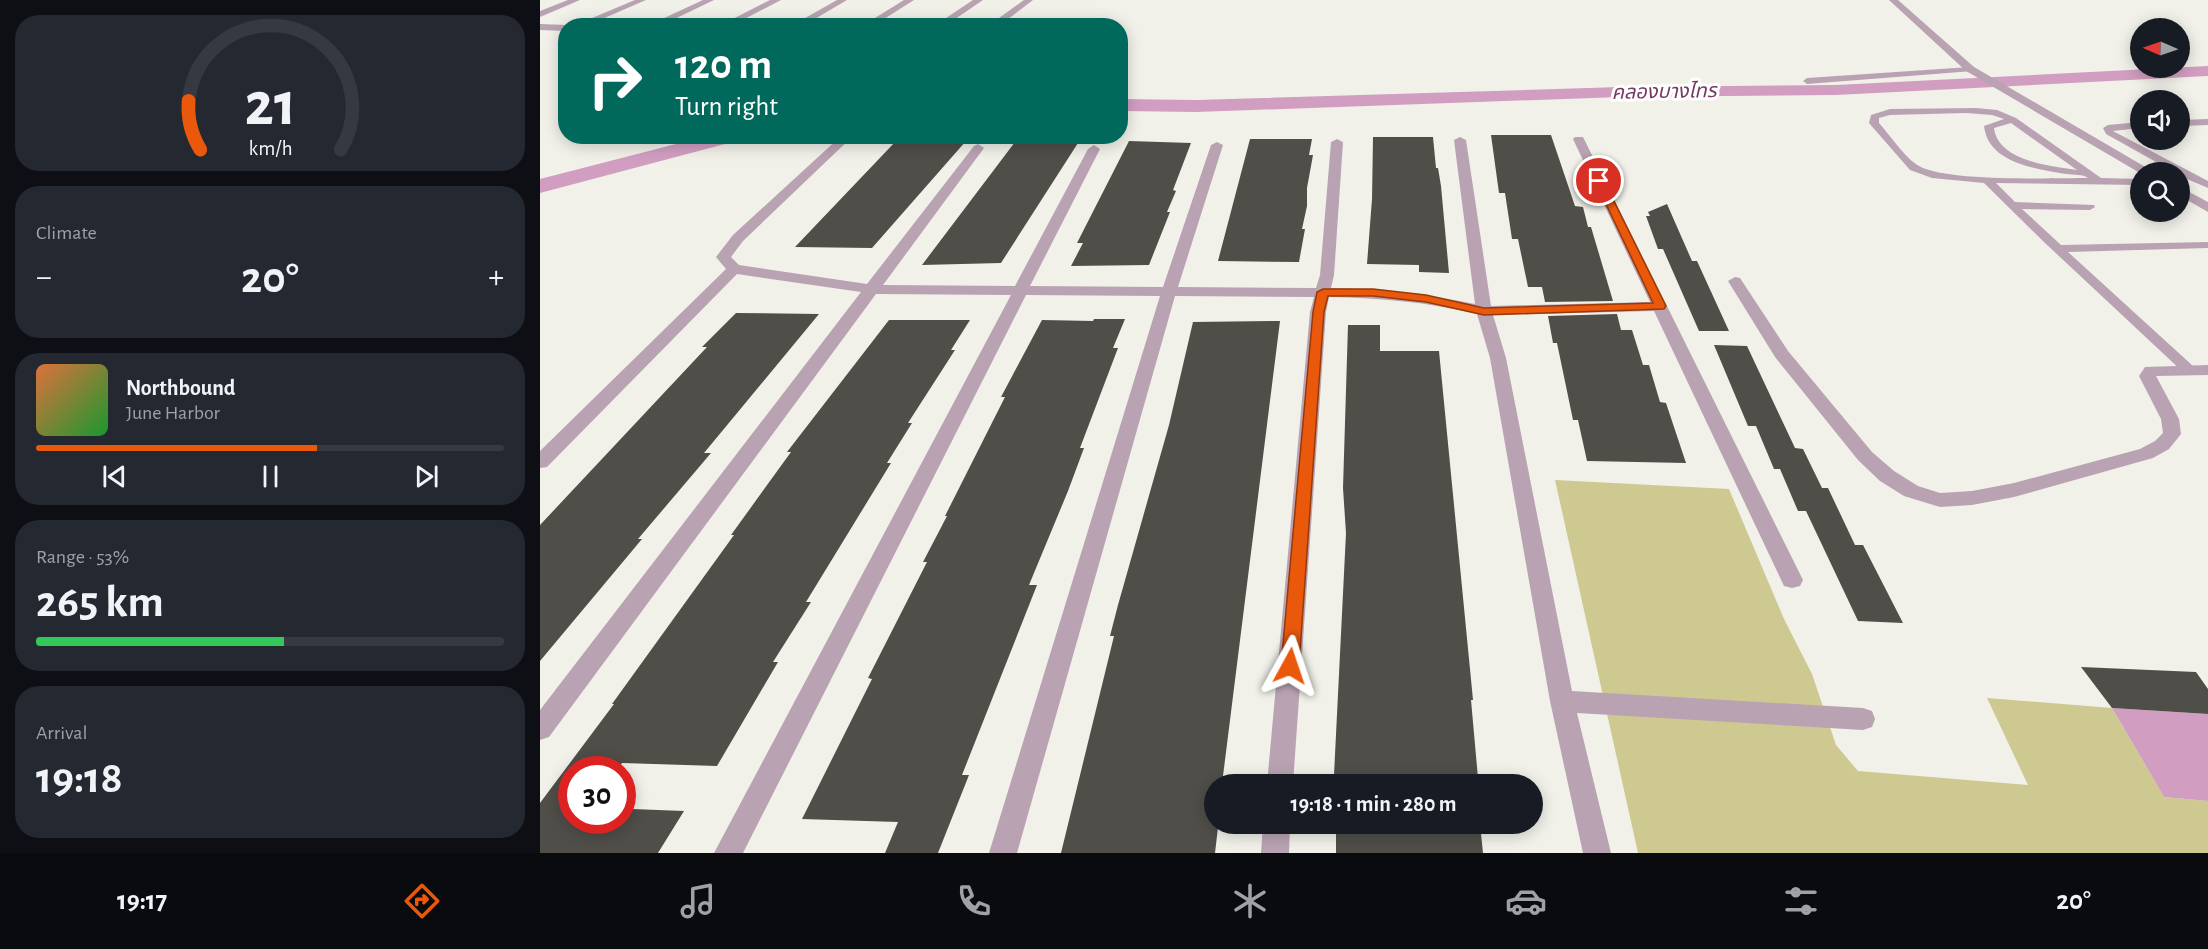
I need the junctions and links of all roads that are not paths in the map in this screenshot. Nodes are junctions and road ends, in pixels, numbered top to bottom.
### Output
1 (576, 0) edge
2 (642, 0) edge
3 (710, 0) edge
4 (777, 0) edge
5 (843, 0) edge
6 (910, 0) edge
7 (979, 0) edge
8 (1029, 0) edge
9 (1893, 0) edge
10 (540, 14) edge
11 (597, 18) edge
12 (669, 18) edge
13 (740, 18) edge
14 (810, 18) edge
15 (880, 18) edge
16 (951, 18) edge
17 (1003, 18) edge
18 (540, 27) edge
19 (558, 28) edge
20 (1972, 70) junction
21 (1807, 81) dead end
22 (2013, 120) junction
23 (2208, 122) edge
24 (2190, 123) edge
25 (2130, 126) edge
26 (1579, 139) dead end
27 (1460, 140) dead end
28 (1338, 142) dead end
29 (839, 144) edge
30 (1217, 145) dead end
31 (2130, 145) edge
32 (978, 148) dead end
33 (1094, 148) dead end
34 (2139, 150) edge
35 (2131, 162) edge
36 (2159, 162) edge
37 (2094, 177) junction
38 (2190, 179) edge
39 (1987, 180) junction
40 (2130, 181) edge
41 (2208, 185) edge
42 (2190, 197) edge
43 (2012, 205) junction
44 (2090, 207) dead end
45 (2208, 208) edge
46 (2208, 245) edge
47 (2059, 249) junction
48 (734, 269) junction
49 (1735, 282) dead end
50 (872, 289) junction
51 (1020, 290) junction
52 (1170, 291) junction
53 (1323, 292) junction
54 (1660, 306) junction
55 (1484, 311) junction
56 (2188, 369) junction
57 (2208, 370) edge
58 (540, 462) edge
59 (1792, 579) dead end
60 (1562, 701) junction
61 (1863, 719) dead end
62 (540, 729) edge
63 (1281, 774) edge
64 (1276, 834) edge
65 (728, 853) edge
66 (1004, 853) edge
67 (1275, 853) edge
68 (1597, 853) edge

1 - 10 street
2 - 11 street
3 - 12 street
4 - 13 street
5 - 14 street
6 - 15 street
7 - 16 street
8 - 17 street
9 - 20 street
18 - 19 street
20 - 21 lane
20 - 35 street
22 - 37 lane
22 - 37 lane
22 - 39 lane
23 - 24 lane
25 - 31 lane
26 - 54 street
27 - 55 street
28 - 53 street
29 - 48 street
30 - 52 street
32 - 50 street
33 - 51 street
34 - 36 lane
37 - 39 lane
37 - 40 lane
38 - 41 lane
39 - 43 lane
42 - 45 street
43 - 44 lane
43 - 47 lane
46 - 47 lane
47 - 56 lane
48 - 50 street
48 - 58 street
49 - 56 street
50 - 51 street
50 - 62 street
51 - 52 street
51 - 65 street
52 - 53 street
52 - 66 street
53 - 55 street
53 - 63 street
54 - 55 street
54 - 59 street
55 - 60 street
56 - 57 street
60 - 61 street
60 - 68 street
64 - 67 street

